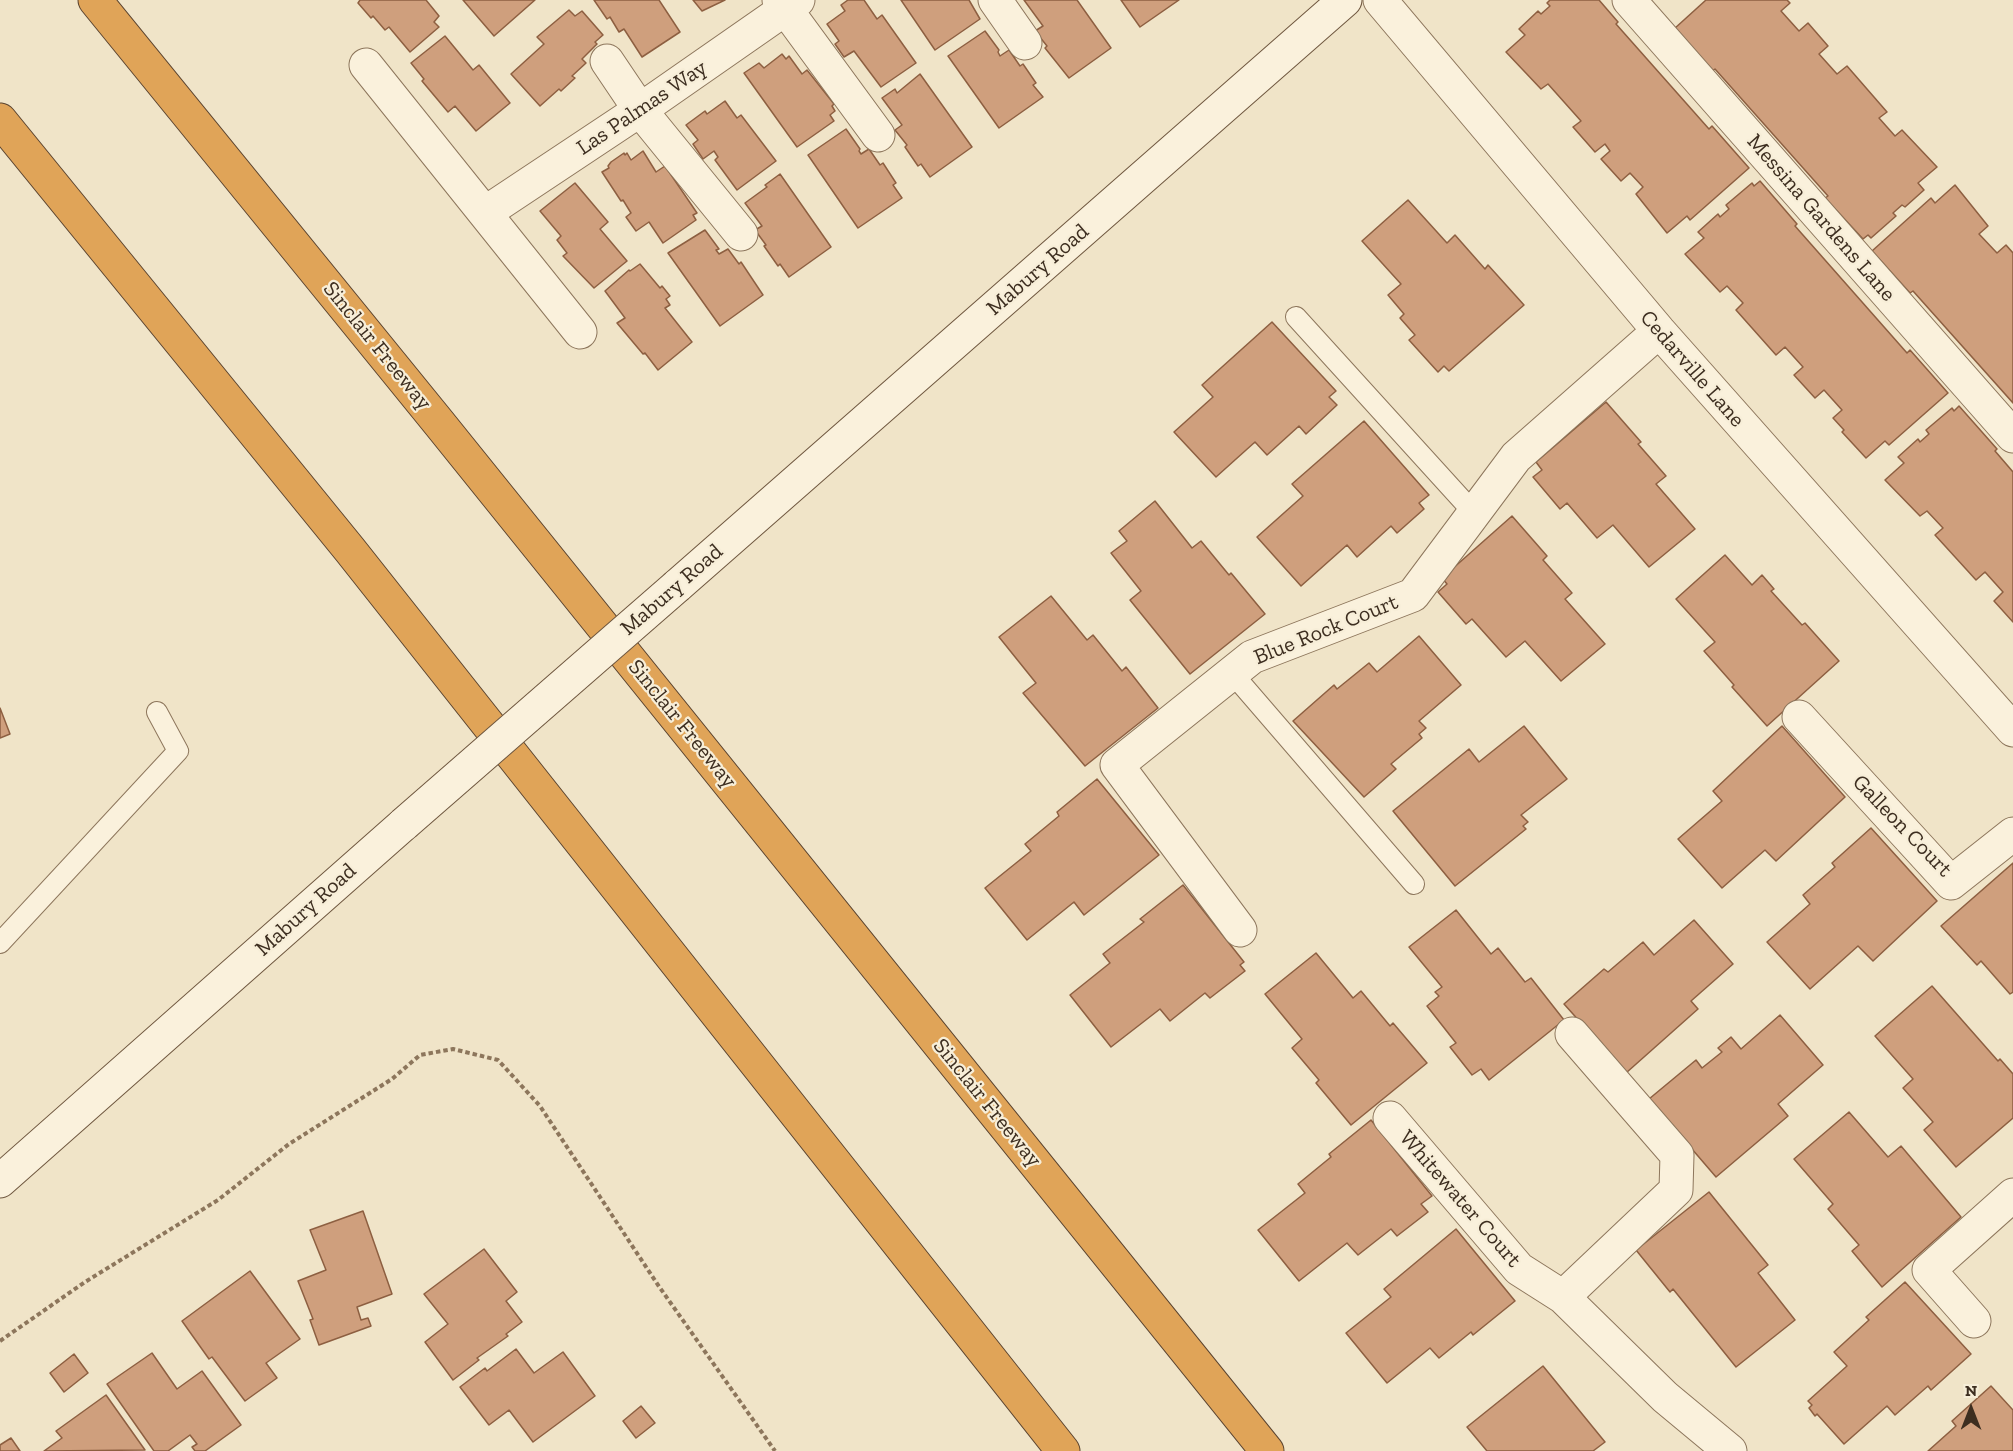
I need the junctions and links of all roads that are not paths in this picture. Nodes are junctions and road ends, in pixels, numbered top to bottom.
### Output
1 (95, 0) edge
2 (995, 0) edge
3 (1345, 0) edge
4 (1380, 0) edge
5 (1629, 0) edge
6 (788, 3) edge
7 (1025, 43) dead end
8 (606, 61) dead end
9 (366, 65) dead end
10 (640, 110) junction
11 (0, 120) edge
12 (878, 135) dead end
13 (485, 213) junction
14 (741, 234) dead end
15 (1296, 317) dead end
16 (1659, 331) junction
17 (580, 332) dead end
18 (2013, 436) edge
19 (1474, 513) junction
20 (1232, 673) junction
21 (157, 712) dead end
22 (1799, 717) dead end
23 (2013, 730) edge
24 (2013, 834) edge
25 (1414, 884) dead end
26 (1240, 930) dead end
27 (0, 943) edge
28 (1572, 1034) dead end
29 (1390, 1118) dead end
30 (0, 1181) edge
31 (2013, 1195) edge
32 (1563, 1297) junction
33 (1974, 1321) dead end
34 (1063, 1451) edge
35 (1267, 1451) edge
36 (1730, 1451) edge

1 - 35 highway, Sinclair Freeway
2 - 7 street
3 - 30 street, Mabury Road, bridge
4 - 16 street, Cedarville Lane
5 - 18 street, Messina Gardens Lane
6 - 10 street, Las Palmas Way
6 - 12 street
8 - 10 street
9 - 13 street
10 - 13 street, Las Palmas Way
10 - 14 street
11 - 34 highway
13 - 17 street
15 - 19 lane
16 - 19 street, Blue Rock Court
16 - 23 street, Cedarville Lane
19 - 20 street, Blue Rock Court
20 - 25 lane
20 - 26 street, Blue Rock Court
21 - 27 lane
22 - 24 street, Galleon Court
28 - 32 street
29 - 32 street, Whitewater Court
31 - 33 street
32 - 36 street, Whitewater Court

